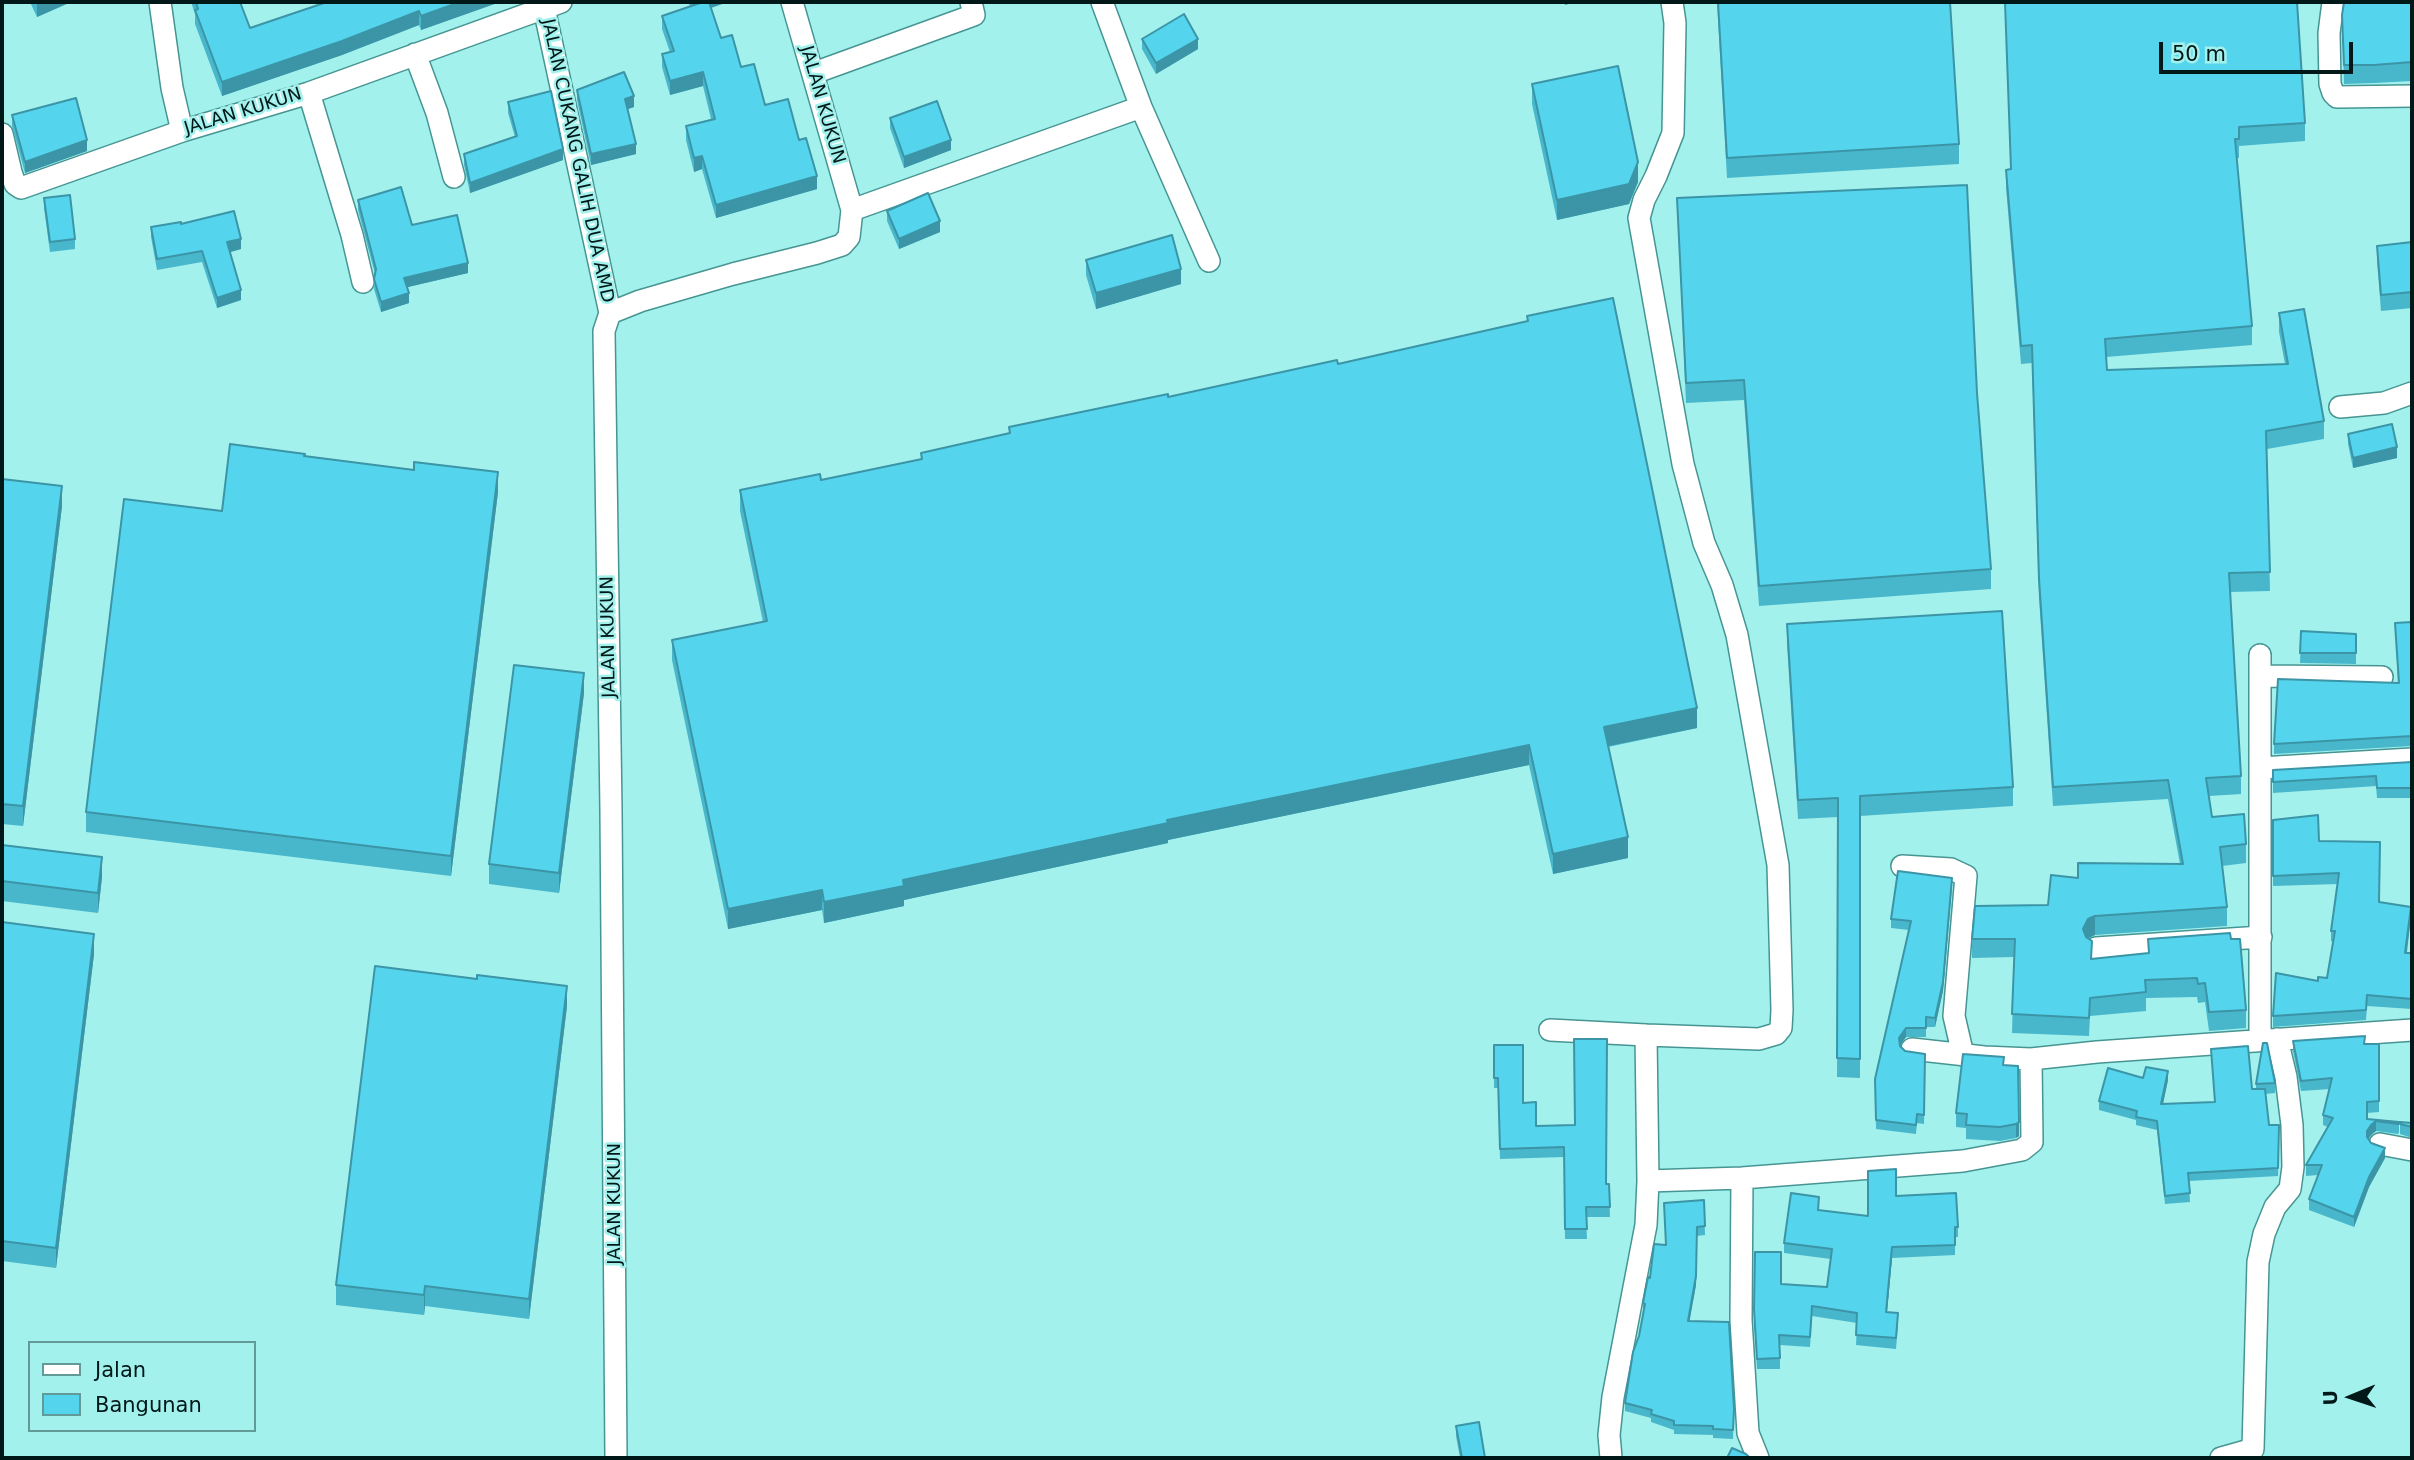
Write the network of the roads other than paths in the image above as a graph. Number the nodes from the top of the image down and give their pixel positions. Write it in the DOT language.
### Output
graph roads {
  1 [pos="160,2"];
  2 [pos="792,2"];
  3 [pos="971,2"];
  4 [pos="1102,2"];
  5 [pos="1672,2"];
  6 [pos="2333,2"];
  7 [pos="553,5"];
  8 [pos="415,54"];
  9 [pos="814,73"];
  10 [pos="309,93"];
  11 [pos="2412,96"];
  12 [pos="1141,107"];
  13 [pos="182,131"];
  14 [pos="2,134"];
  15 [pos="454,177"];
  16 [pos="852,210"];
  17 [pos="1209,261"];
  18 [pos="363,282"];
  19 [pos="610,313"];
  20 [pos="2412,393"];
  21 [pos="2340,407"];
  22 [pos="2382,677"];
  23 [pos="2412,760"];
  24 [pos="2260,768"];
  25 [pos="1902,866"];
  26 [pos="2261,937"];
  27 [pos="2096,948"];
  28 [pos="1550,1030"];
  29 [pos="2412,1030"];
  30 [pos="1646,1035"];
  31 [pos="2269,1039"];
  32 [pos="1912,1049"];
  33 [pos="1963,1055"];
  34 [pos="2031,1059"];
  35 [pos="2380,1144"];
  36 [pos="2412,1150"];
  37 [pos="1742,1178"];
  38 [pos="1648,1181"];
  39 [pos="2253,1453"];
  40 [pos="616,1458"];
  41 [pos="1611,1458"];
  42 [pos="1758,1458"];
  43 [pos="2221,1458"];
  1 -- 13 [label="street"];
  2 -- 9 [label="street, JALAN KUKUN"];
  3 -- 9 [label="street"];
  4 -- 12 [label="street"];
  5 -- 30 [label="street"];
  6 -- 11 [label="street"];
  7 -- 8 [label="street, JALAN KUKUN"];
  7 -- 19 [label="street, JALAN CUKANG GALIH DUA AMD"];
  8 -- 10 [label="street, JALAN KUKUN"];
  8 -- 15 [label="street"];
  9 -- 16 [label="street, JALAN KUKUN"];
  10 -- 13 [label="street, JALAN KUKUN"];
  10 -- 18 [label="street"];
  12 -- 16 [label="street"];
  12 -- 17 [label="street"];
  13 -- 14 [label="street, JALAN KUKUN"];
  16 -- 19 [label="street"];
  19 -- 40 [label="street, JALAN KUKUN"];
  20 -- 21 [label="street"];
  22 -- 24 [label="street"];
  23 -- 24 [label="street"];
  24 -- 26 [label="street"];
  25 -- 33 [label="street"];
  26 -- 27 [label="street"];
  26 -- 31 [label="street"];
  28 -- 30 [label="street"];
  29 -- 31 [label="street"];
  30 -- 38 [label="street"];
  31 -- 34 [label="street"];
  31 -- 39 [label="street"];
  32 -- 33 [label="street"];
  33 -- 34 [label="street"];
  34 -- 37 [label="street"];
  35 -- 36 [label="street"];
  37 -- 38 [label="street"];
  37 -- 42 [label="street"];
  38 -- 41 [label="street"];
  39 -- 43 [label="street"];
}
